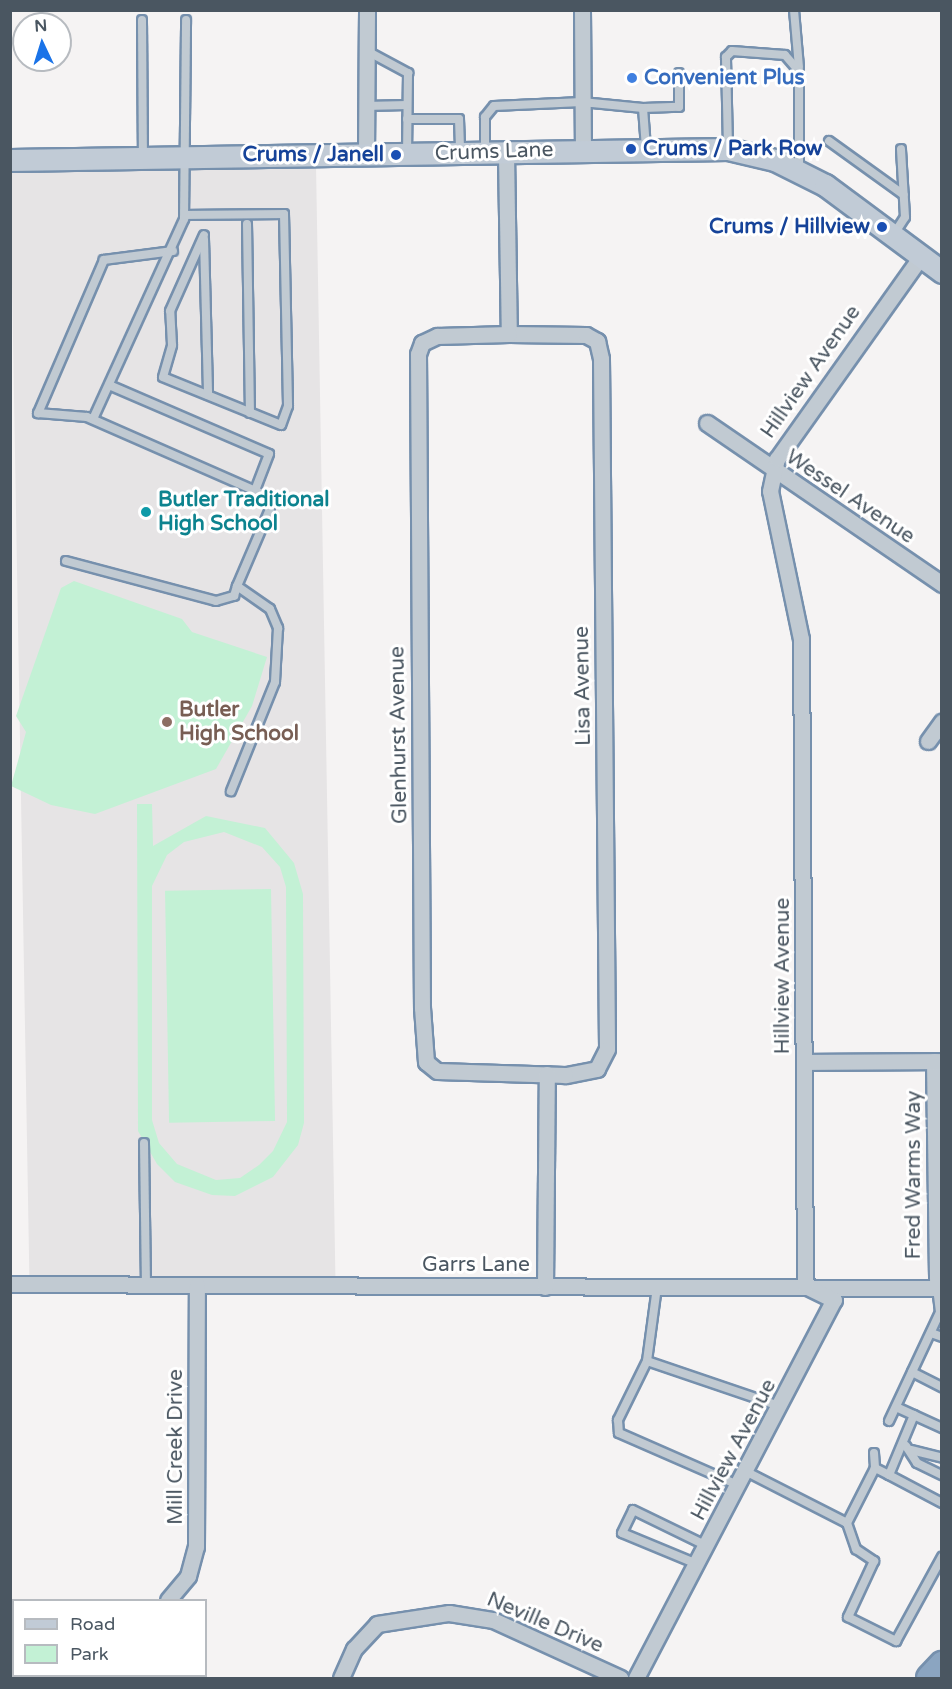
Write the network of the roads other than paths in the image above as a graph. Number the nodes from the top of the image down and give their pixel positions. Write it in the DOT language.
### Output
graph roads {
  1 [pos="367,10"];
  2 [pos="582,10"];
  3 [pos="796,12"];
  4 [pos="142,20"];
  5 [pos="186,20"];
  6 [pos="366,50"];
  7 [pos="799,72"];
  8 [pos="679,73"];
  9 [pos="582,102"];
  10 [pos="407,105"];
  11 [pos="365,106"];
  12 [pos="643,108"];
  13 [pos="407,119"];
  14 [pos="829,141"];
  15 [pos="645,148"];
  16 [pos="728,149"];
  17 [pos="901,149"];
  18 [pos="583,150"];
  19 [pos="460,153"];
  20 [pos="485,153"];
  21 [pos="506,153"];
  22 [pos="366,155"];
  23 [pos="407,155"];
  24 [pos="187,158"];
  25 [pos="143,159"];
  26 [pos="10,160"];
  27 [pos="799,171"];
  28 [pos="904,195"];
  29 [pos="185,215"];
  30 [pos="247,224"];
  31 [pos="893,236"];
  32 [pos="172,251"];
  33 [pos="921,256"];
  34 [pos="942,272"];
  35 [pos="509,334"];
  36 [pos="109,385"];
  37 [pos="208,395"];
  38 [pos="250,412"];
  39 [pos="93,419"];
  40 [pos="707,423"];
  41 [pos="774,471"];
  42 [pos="255,490"];
  43 [pos="66,561"];
  44 [pos="942,584"];
  45 [pos="237,586"];
  46 [pos="942,722"];
  47 [pos="928,741"];
  48 [pos="231,791"];
  49 [pos="938,1061"];
  50 [pos="805,1062"];
  51 [pos="547,1074"];
  52 [pos="938,1110"];
  53 [pos="144,1143"];
  54 [pos="938,1181"];
  55 [pos="939,1221"];
  56 [pos="10,1284"];
  57 [pos="146,1284"];
  58 [pos="197,1285"];
  59 [pos="805,1286"];
  60 [pos="545,1287"];
  61 [pos="657,1287"];
  62 [pos="939,1288"];
  63 [pos="931,1333"];
  64 [pos="942,1337"];
  65 [pos="647,1361"];
  66 [pos="912,1372"];
  67 [pos="942,1387"];
  68 [pos="783,1407"];
  69 [pos="896,1407"];
  70 [pos="914,1415"];
  71 [pos="889,1421"];
  72 [pos="942,1428"];
  73 [pos="908,1448"];
  74 [pos="874,1453"];
  75 [pos="942,1458"];
  76 [pos="875,1468"];
  77 [pos="747,1472"];
  78 [pos="889,1475"];
  79 [pos="942,1475"];
  80 [pos="739,1486"];
  81 [pos="942,1503"];
  82 [pos="847,1523"];
  83 [pos="707,1546"];
  84 [pos="942,1557"];
  85 [pos="697,1564"];
  86 [pos="169,1599"];
  87 [pos="942,1665"];
  88 [pos="341,1678"];
  89 [pos="620,1678"];
  90 [pos="636,1678"];
  91 [pos="930,1678"];
  1 -- 6 [label="street"];
  2 -- 9 [label="street"];
  3 -- 7 [label="lane"];
  4 -- 25 [label="lane"];
  5 -- 24 [label="lane"];
  6 -- 10 [label="lane"];
  6 -- 11 [label="street"];
  7 -- 16 [label="lane"];
  7 -- 27 [label="lane"];
  8 -- 12 [label="lane"];
  9 -- 12 [label="lane"];
  9 -- 18 [label="street"];
  9 -- 20 [label="lane"];
  10 -- 11 [label="lane"];
  10 -- 13 [label="lane"];
  11 -- 22 [label="street"];
  12 -- 15 [label="lane"];
  13 -- 19 [label="lane"];
  13 -- 23 [label="lane"];
  14 -- 28 [label="lane"];
  15 -- 16 [label="main road, Crums Lane"];
  15 -- 18 [label="main road, Crums Lane"];
  16 -- 27 [label="main road, Crums Lane"];
  17 -- 28 [label="lane"];
  18 -- 21 [label="main road, Crums Lane"];
  19 -- 20 [label="main road, Crums Lane"];
  19 -- 23 [label="main road, Crums Lane"];
  20 -- 21 [label="main road, Crums Lane"];
  21 -- 35 [label="street"];
  22 -- 23 [label="main road, Crums Lane"];
  22 -- 24 [label="main road, Crums Lane"];
  24 -- 25 [label="main road, Crums Lane"];
  24 -- 29 [label="lane"];
  25 -- 26 [label="main road, Crums Lane"];
  27 -- 31 [label="main road, Crums Lane"];
  28 -- 31 [label="lane"];
  29 -- 32 [label="lane"];
  29 -- 38 [label="lane"];
  30 -- 38 [label="lane"];
  31 -- 33 [label="main road, Crums Lane"];
  32 -- 36 [label="lane"];
  32 -- 39 [label="lane"];
  33 -- 34 [label="main road, Crums Lane"];
  33 -- 41 [label="street, Hillview Avenue"];
  35 -- 51 [label="street, Lisa Avenue"];
  35 -- 51 [label="street, Glenhurst Avenue"];
  36 -- 39 [label="lane"];
  36 -- 42 [label="lane"];
  37 -- 37 [label="lane"];
  37 -- 38 [label="lane"];
  39 -- 42 [label="lane"];
  40 -- 41 [label="street, Wessel Avenue"];
  41 -- 44 [label="street, Wessel Avenue"];
  41 -- 50 [label="street, Hillview Avenue"];
  42 -- 45 [label="lane"];
  43 -- 45 [label="lane"];
  45 -- 48 [label="lane"];
  46 -- 47 [label="street"];
  49 -- 50 [label="street"];
  49 -- 52 [label="street, Fred Warms Way"];
  50 -- 59 [label="street, Hillview Avenue"];
  51 -- 60 [label="street"];
  52 -- 54 [label="street, Fred Warms Way"];
  53 -- 57 [label="lane"];
  54 -- 55 [label="street, Fred Warms Way"];
  55 -- 62 [label="street, Fred Warms Way"];
  56 -- 57 [label="street, Garrs Lane"];
  57 -- 58 [label="street, Garrs Lane"];
  58 -- 60 [label="street, Garrs Lane"];
  58 -- 86 [label="street, Mill Creek Drive"];
  59 -- 61 [label="street, Garrs Lane"];
  59 -- 62 [label="street, Garrs Lane"];
  59 -- 68 [label="street, Hillview Avenue"];
  60 -- 61 [label="street, Garrs Lane"];
  61 -- 65 [label="lane"];
  62 -- 63 [label="lane"];
  63 -- 64 [label="lane"];
  63 -- 66 [label="lane"];
  65 -- 68 [label="lane"];
  65 -- 80 [label="lane"];
  66 -- 67 [label="lane"];
  66 -- 69 [label="lane"];
  68 -- 77 [label="street, Hillview Avenue"];
  69 -- 70 [label="lane"];
  69 -- 71 [label="lane"];
  70 -- 72 [label="lane"];
  70 -- 73 [label="lane"];
  73 -- 75 [label="lane"];
  73 -- 78 [label="lane"];
  73 -- 79 [label="lane"];
  74 -- 76 [label="lane"];
  76 -- 78 [label="lane"];
  76 -- 82 [label="lane"];
  77 -- 80 [label="street, Hillview Avenue"];
  77 -- 82 [label="lane"];
  78 -- 81 [label="lane"];
  80 -- 83 [label="street, Hillview Avenue"];
  82 -- 84 [label="lane"];
  83 -- 85 [label="street, Hillview Avenue"];
  83 -- 85 [label="lane"];
  85 -- 90 [label="street, Hillview Avenue"];
  87 -- 91 [label="highway"];
  88 -- 89 [label="street, Neville Drive"];
}
